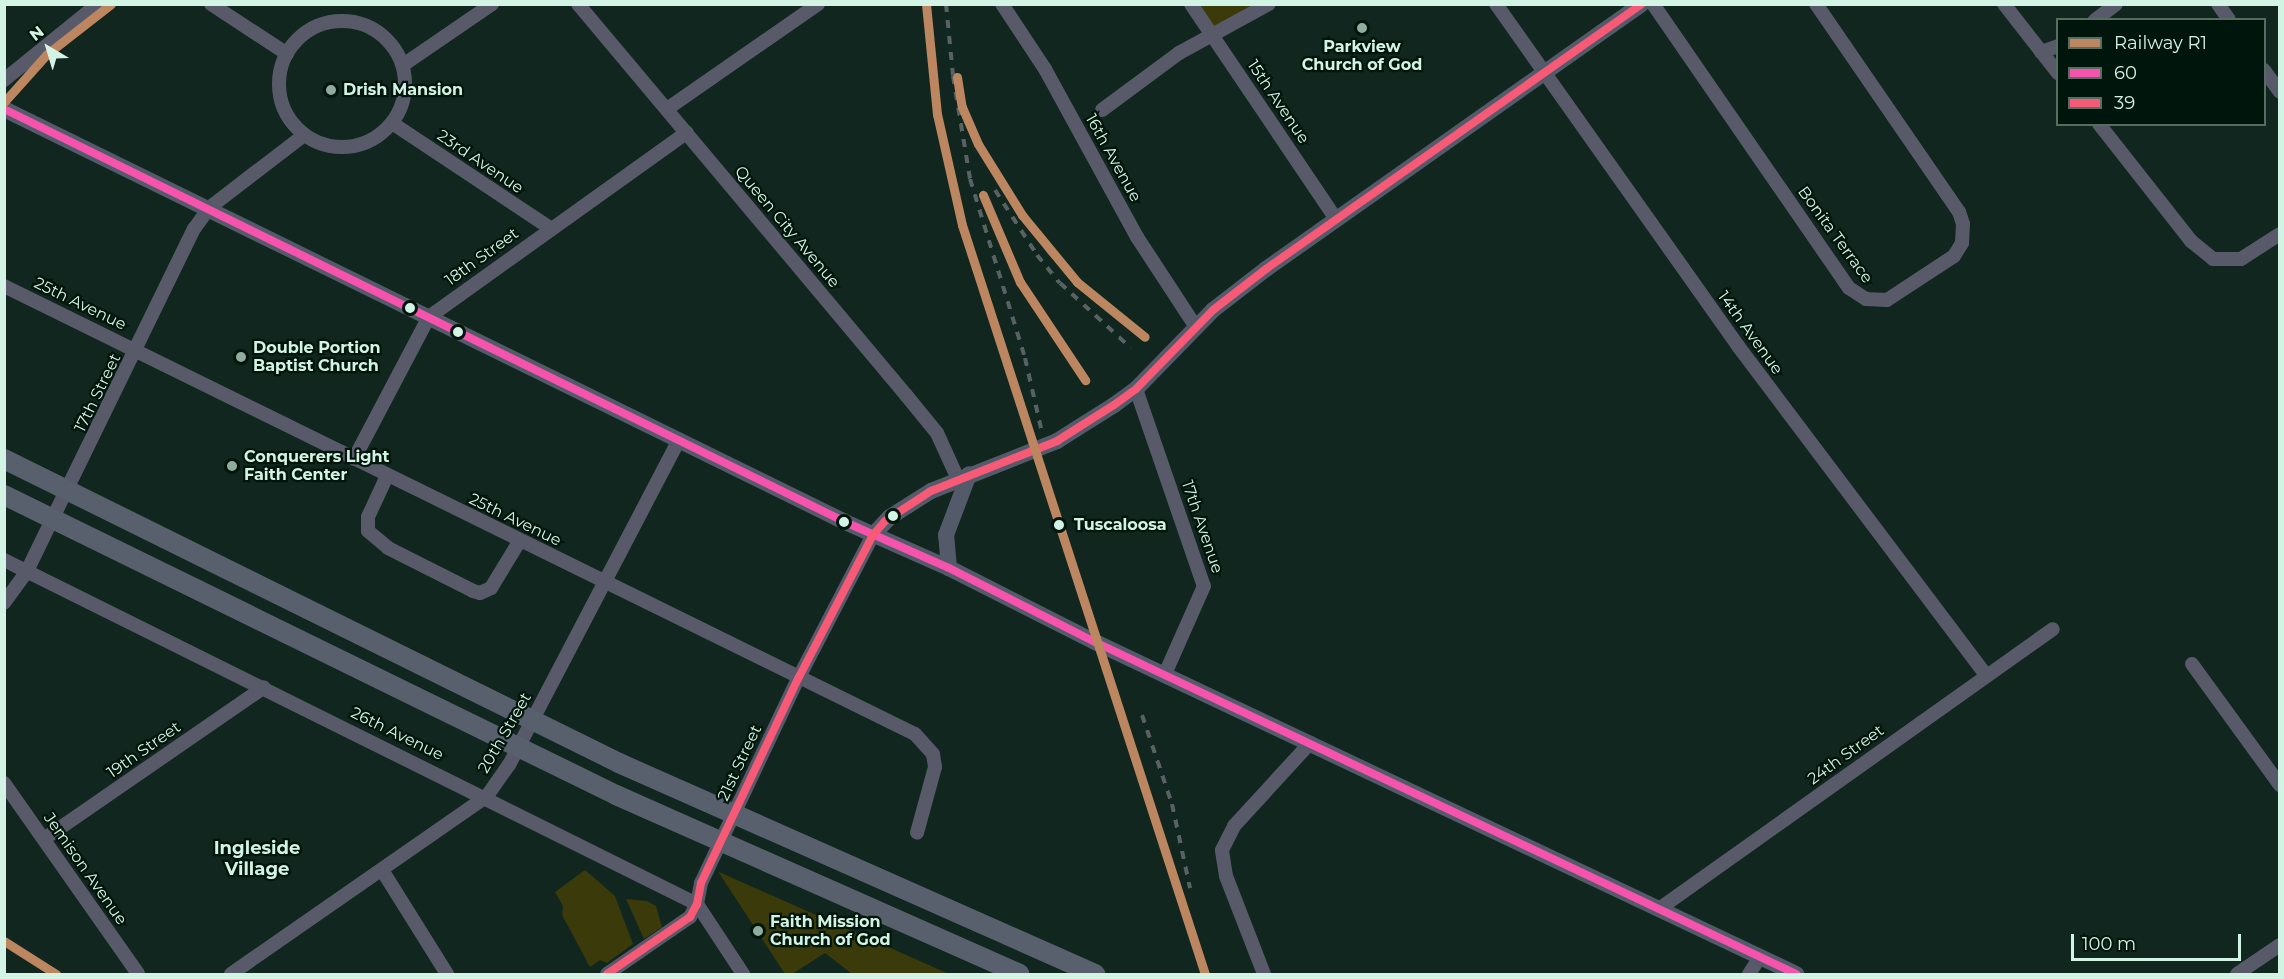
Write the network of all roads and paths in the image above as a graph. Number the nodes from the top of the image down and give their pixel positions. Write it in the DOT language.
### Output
graph roads {
  1 [pos="98,4"];
  2 [pos="211,4"];
  3 [pos="492,4"];
  4 [pos="579,4"];
  5 [pos="818,4"];
  6 [pos="1002,4"];
  7 [pos="1191,4"];
  8 [pos="1269,4"];
  9 [pos="1497,4"];
  10 [pos="1641,4"];
  11 [pos="1653,4"];
  12 [pos="1816,4"];
  13 [pos="2004,4"];
  14 [pos="2115,4"];
  15 [pos="2218,4"];
  16 [pos="2098,18"];
  17 [pos="2228,18"];
  18 [pos="1213,37"];
  19 [pos="2056,46"];
  20 [pos="2041,52"];
  21 [pos="287,54"];
  22 [pos="403,65"];
  23 [pos="2056,71"];
  24 [pos="2266,71"];
  25 [pos="1544,72"];
  26 [pos="4,80"];
  27 [pos="2280,92"];
  28 [pos="667,109"];
  29 [pos="1102,110"];
  30 [pos="5,111"];
  31 [pos="392,123"];
  32 [pos="2100,126"];
  33 [pos="687,132"];
  34 [pos="304,135"];
  35 [pos="208,208"];
  36 [pos="1336,219"];
  37 [pos="550,228"];
  38 [pos="2280,234"];
  39 [pos="4,286"];
  40 [pos="429,317"];
  41 [pos="1196,327"];
  42 [pos="137,351"];
  43 [pos="1136,389"];
  44 [pos="679,440"];
  45 [pos="4,459"];
  46 [pos="354,459"];
  47 [pos="387,476"];
  48 [pos="964,476"];
  49 [pos="4,495"];
  50 [pos="873,535"];
  51 [pos="519,542"];
  52 [pos="4,560"];
  53 [pos="949,568"];
  54 [pos="27,571"];
  55 [pos="605,581"];
  56 [pos="4,603"];
  57 [pos="2053,629"];
  58 [pos="2192,664"];
  59 [pos="1165,674"];
  60 [pos="1986,675"];
  61 [pos="799,677"];
  62 [pos="264,687"];
  63 [pos="1310,743"];
  64 [pos="4,783"];
  65 [pos="2280,784"];
  66 [pos="487,796"];
  67 [pos="917,833"];
  68 [pos="44,839"];
  69 [pos="382,870"];
  70 [pos="698,904"];
  71 [pos="1659,909"];
  72 [pos="2280,945"];
  73 [pos="1760,957"];
  74 [pos="138,975"];
  75 [pos="231,975"];
  76 [pos="447,975"];
  77 [pos="607,975"];
  78 [pos="743,975"];
  79 [pos="1019,975"];
  80 [pos="1095,975"];
  81 [pos="1264,975"];
  82 [pos="1749,975"];
  83 [pos="1796,975"];
  84 [pos="2237,975"];
  1 -- 26 [label="street"];
  2 -- 21 [label="street"];
  3 -- 22 [label="street"];
  4 -- 28 [label="street, Queen City Avenue"];
  5 -- 28 [label="street"];
  6 -- 41 [label="street, 16th Avenue"];
  7 -- 18 [label="street, 15th Avenue"];
  8 -- 18 [label="street"];
  9 -- 25 [label="street, 14th Avenue"];
  10 -- 25 [label="main road"];
  11 -- 12 [label="street, Bonita Terrace"];
  13 -- 20 [label="street"];
  14 -- 16 [label="street"];
  15 -- 17 [label="street"];
  18 -- 29 [label="street"];
  18 -- 36 [label="street, 15th Avenue"];
  19 -- 20 [label="street"];
  20 -- 23 [label="street"];
  21 -- 22 [label="street"];
  21 -- 34 [label="street"];
  22 -- 31 [label="street"];
  24 -- 27 [label="street"];
  25 -- 36 [label="main road"];
  25 -- 60 [label="street, 14th Avenue"];
  28 -- 33 [label="street, Queen City Avenue"];
  30 -- 35 [label="main road"];
  31 -- 34 [label="street"];
  31 -- 37 [label="street, 23rd Avenue"];
  32 -- 38 [label="street"];
  33 -- 37 [label="street, 18th Street"];
  33 -- 48 [label="street, Queen City Avenue"];
  34 -- 35 [label="street, 17th Street"];
  35 -- 40 [label="main road"];
  35 -- 42 [label="street, 17th Street"];
  36 -- 41 [label="main road"];
  37 -- 40 [label="street, 18th Street"];
  39 -- 42 [label="street, 25th Avenue"];
  40 -- 44 [label="main road"];
  40 -- 46 [label="street, 18th Street"];
  41 -- 43 [label="main road"];
  42 -- 46 [label="street, 25th Avenue"];
  42 -- 54 [label="street, 17th Street"];
  43 -- 48 [label="main road"];
  43 -- 59 [label="street, 17th Avenue"];
  44 -- 50 [label="main road"];
  44 -- 55 [label="street, 20th Street"];
  45 -- 80 [label="highway, bridge"];
  46 -- 47 [label="street, 25th Avenue"];
  47 -- 51 [label="street, 25th Avenue"];
  47 -- 51 [label="street"];
  48 -- 50 [label="main road"];
  48 -- 53 [label="main road"];
  49 -- 79 [label="highway, bridge"];
  50 -- 53 [label="main road"];
  50 -- 61 [label="street, 21st Street"];
  51 -- 55 [label="street, 25th Avenue"];
  52 -- 54 [label="street, 26th Avenue"];
  53 -- 59 [label="main road"];
  54 -- 56 [label="street"];
  54 -- 62 [label="street, 26th Avenue"];
  55 -- 61 [label="street, 25th Avenue"];
  55 -- 66 [label="street, 20th Street"];
  57 -- 60 [label="street, 24th Street"];
  58 -- 65 [label="street"];
  59 -- 63 [label="main road"];
  60 -- 71 [label="street, 24th Street"];
  61 -- 67 [label="street, 25th Avenue"];
  61 -- 70 [label="street, 21st Street"];
  62 -- 66 [label="street, 26th Avenue"];
  62 -- 68 [label="street, 19th Street"];
  63 -- 71 [label="main road"];
  63 -- 81 [label="street"];
  64 -- 68 [label="street, Jemison Avenue"];
  66 -- 69 [label="street, 20th Street"];
  66 -- 70 [label="street, 26th Avenue"];
  68 -- 74 [label="street, Jemison Avenue"];
  69 -- 75 [label="street, 20th Street"];
  69 -- 76 [label="street"];
  70 -- 77 [label="street, 21st Street"];
  70 -- 78 [label="street"];
  71 -- 73 [label="main road"];
  72 -- 84 [label="street"];
  73 -- 82 [label="street"];
  73 -- 83 [label="main road"];
}
